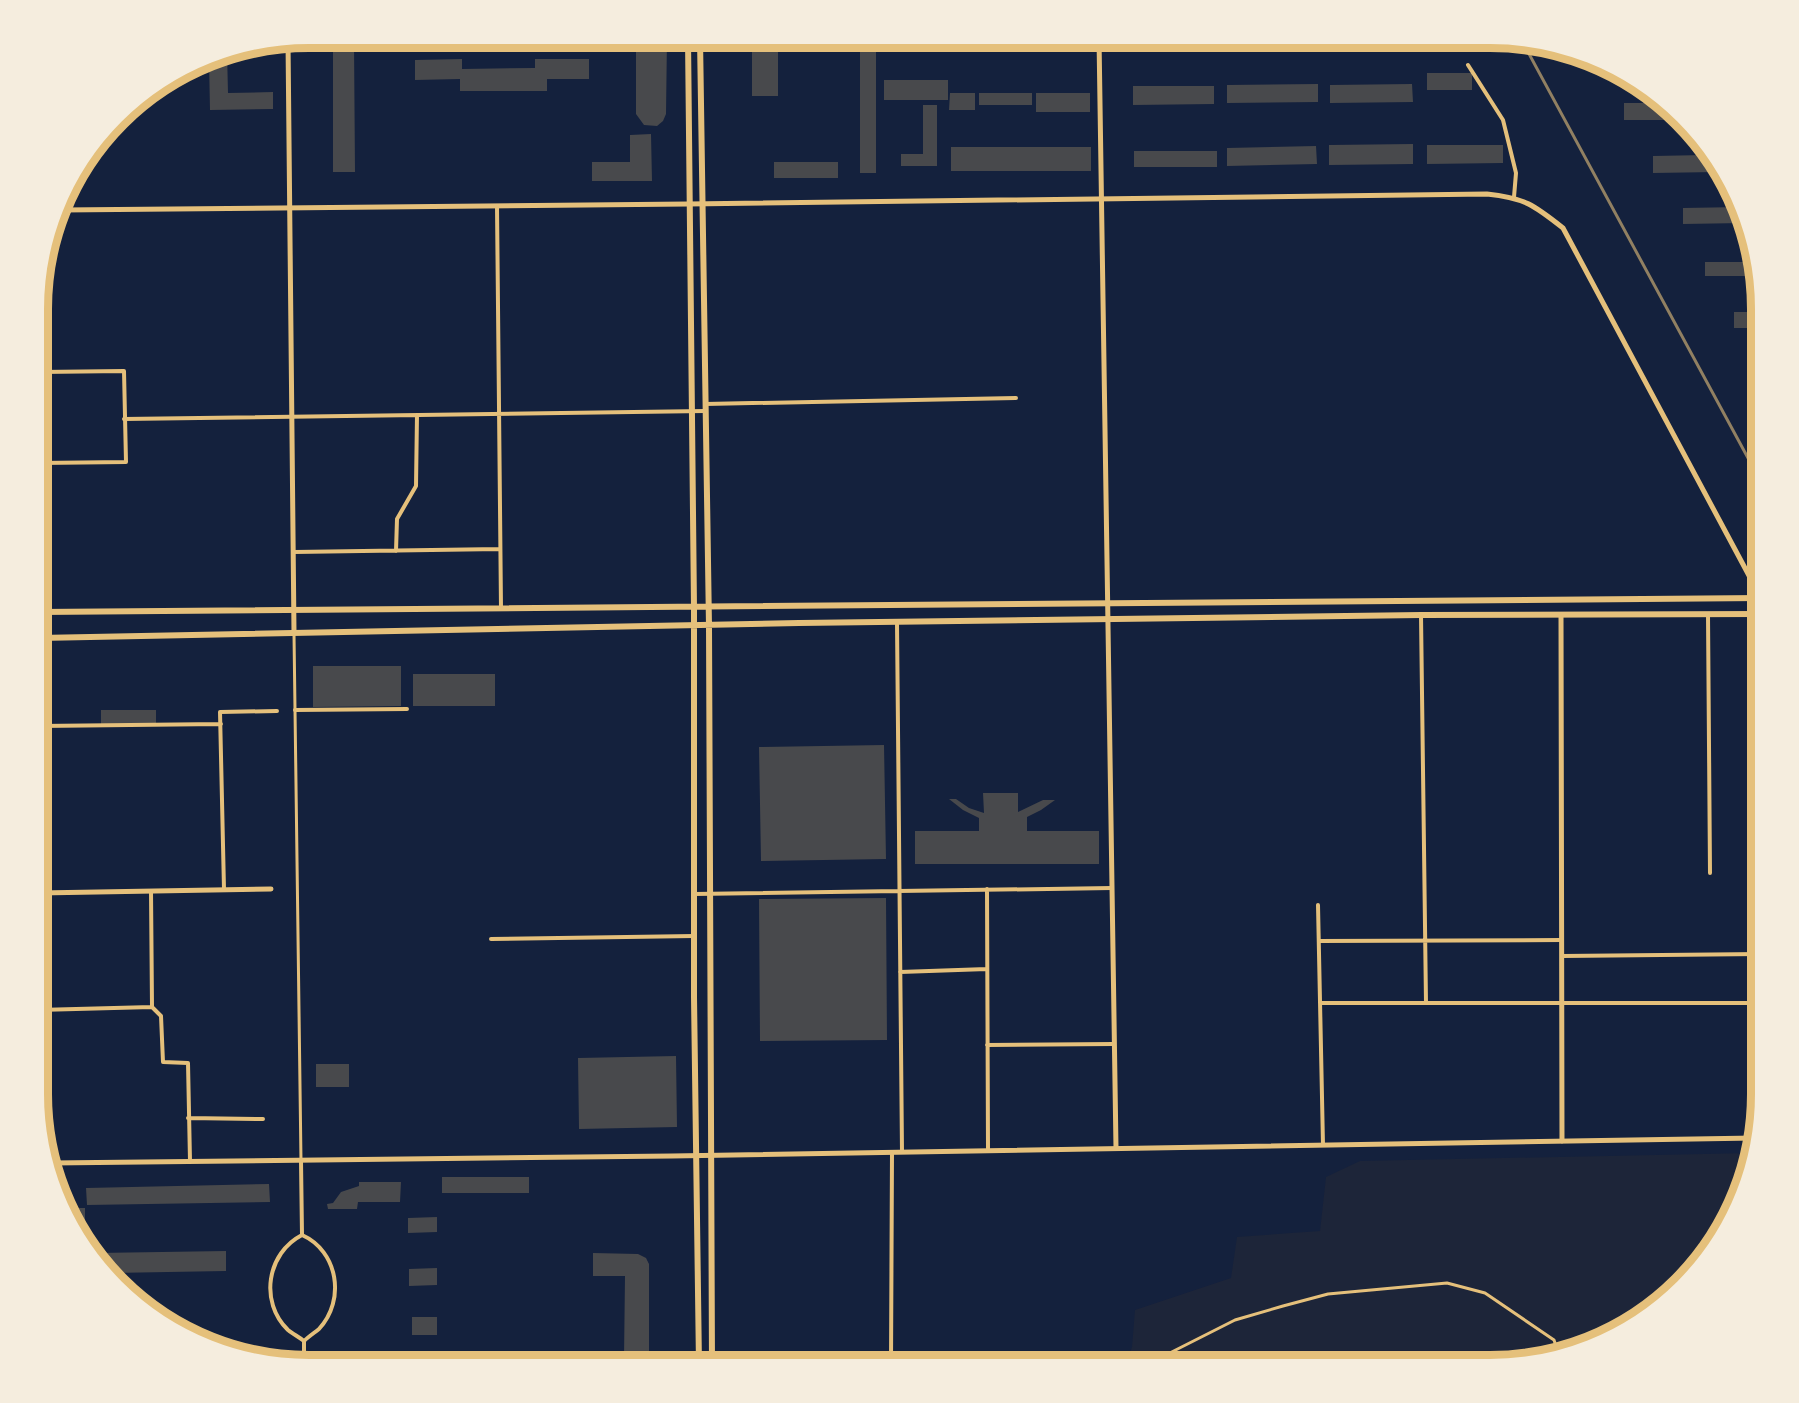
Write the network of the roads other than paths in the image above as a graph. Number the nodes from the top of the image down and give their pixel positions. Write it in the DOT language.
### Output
graph roads {
  1 [pos="688,48"];
  2 [pos="700,48"];
  3 [pos="1099,48"];
  4 [pos="288,49"];
  5 [pos="1468,65"];
  6 [pos="1514,197"];
  7 [pos="1101,199"];
  8 [pos="688,204"];
  9 [pos="701,204"];
  10 [pos="497,206"];
  11 [pos="290,207"];
  12 [pos="68,210"];
  13 [pos="48,372"];
  14 [pos="1016,398"];
  15 [pos="705,407"];
  16 [pos="690,411"];
  17 [pos="498,414"];
  18 [pos="417,415"];
  19 [pos="291,417"];
  20 [pos="124,419"];
  21 [pos="48,463"];
  22 [pos="500,549"];
  23 [pos="396,551"];
  24 [pos="292,552"];
  25 [pos="1751,579"];
  26 [pos="1751,598"];
  27 [pos="1108,602"];
  28 [pos="708,606"];
  29 [pos="694,608"];
  30 [pos="293,609"];
  31 [pos="501,609"];
  32 [pos="48,612"];
  33 [pos="1751,614"];
  34 [pos="1421,615"];
  35 [pos="1561,615"];
  36 [pos="1708,615"];
  37 [pos="1109,620"];
  38 [pos="897,623"];
  39 [pos="693,626"];
  40 [pos="708,626"];
  41 [pos="294,632"];
  42 [pos="48,638"];
  43 [pos="407,709"];
  44 [pos="295,710"];
  45 [pos="277,711"];
  46 [pos="221,724"];
  47 [pos="48,726"];
  48 [pos="1710,873"];
  49 [pos="1112,888"];
  50 [pos="224,889"];
  51 [pos="271,889"];
  52 [pos="987,890"];
  53 [pos="151,891"];
  54 [pos="899,891"];
  55 [pos="48,893"];
  56 [pos="710,893"];
  57 [pos="694,894"];
  58 [pos="1318,905"];
  59 [pos="695,936"];
  60 [pos="491,939"];
  61 [pos="1562,940"];
  62 [pos="1319,941"];
  63 [pos="1426,941"];
  64 [pos="1751,954"];
  65 [pos="1562,956"];
  66 [pos="987,969"];
  67 [pos="900,972"];
  68 [pos="1320,1002"];
  69 [pos="1426,1003"];
  70 [pos="1562,1003"];
  71 [pos="1751,1003"];
  72 [pos="152,1007"];
  73 [pos="48,1010"];
  74 [pos="1114,1044"];
  75 [pos="987,1045"];
  76 [pos="188,1118"];
  77 [pos="262,1119"];
  78 [pos="1747,1137"];
  79 [pos="1562,1141"];
  80 [pos="1323,1145"];
  81 [pos="1116,1148"];
  82 [pos="988,1150"];
  83 [pos="892,1152"];
  84 [pos="902,1152"];
  85 [pos="696,1155"];
  86 [pos="710,1155"];
  87 [pos="301,1161"];
  88 [pos="190,1162"];
  89 [pos="58,1163"];
  90 [pos="302,1235"];
  91 [pos="304,1341"];
  92 [pos="1556,1346"];
  93 [pos="304,1355"];
  94 [pos="699,1355"];
  95 [pos="712,1355"];
  96 [pos="891,1355"];
  97 [pos="1166,1355"];
  1 -- 8 [label="main road"];
  2 -- 9 [label="main road"];
  3 -- 7 [label="main road"];
  4 -- 11 [label="main road"];
  5 -- 6 [label="street"];
  6 -- 7 [label="main road"];
  6 -- 25 [label="main road"];
  7 -- 9 [label="main road"];
  7 -- 27 [label="main road"];
  8 -- 9 [label="main road"];
  8 -- 10 [label="main road"];
  8 -- 16 [label="main road"];
  9 -- 15 [label="main road"];
  10 -- 11 [label="main road"];
  10 -- 17 [label="street"];
  11 -- 12 [label="main road"];
  11 -- 19 [label="main road"];
  13 -- 20 [label="street"];
  14 -- 15 [label="street"];
  15 -- 16 [label="street"];
  15 -- 28 [label="main road"];
  16 -- 17 [label="street"];
  16 -- 29 [label="main road"];
  17 -- 18 [label="street"];
  17 -- 22 [label="street"];
  18 -- 19 [label="street"];
  18 -- 23 [label="street"];
  19 -- 20 [label="street"];
  19 -- 24 [label="main road"];
  20 -- 21 [label="street"];
  22 -- 23 [label="street"];
  22 -- 31 [label="street"];
  23 -- 24 [label="street"];
  24 -- 30 [label="main road"];
  26 -- 27 [label="main road"];
  27 -- 28 [label="main road"];
  27 -- 37 [label="main road"];
  28 -- 29 [label="main road"];
  28 -- 40 [label="main road"];
  29 -- 31 [label="main road"];
  29 -- 39 [label="main road"];
  30 -- 31 [label="main road"];
  30 -- 32 [label="main road"];
  30 -- 41 [label="main road"];
  33 -- 36 [label="main road"];
  34 -- 35 [label="main road"];
  34 -- 37 [label="main road"];
  34 -- 63 [label="street"];
  35 -- 36 [label="main road"];
  35 -- 61 [label="main road"];
  36 -- 48 [label="street"];
  37 -- 38 [label="main road"];
  37 -- 49 [label="main road"];
  38 -- 40 [label="main road"];
  38 -- 54 [label="street"];
  39 -- 40 [label="main road"];
  39 -- 41 [label="main road"];
  39 -- 57 [label="main road"];
  40 -- 56 [label="main road"];
  41 -- 42 [label="main road"];
  41 -- 44 [label="street"];
  43 -- 44 [label="street"];
  44 -- 87 [label="street"];
  45 -- 46 [label="street"];
  46 -- 47 [label="street"];
  46 -- 50 [label="street"];
  49 -- 52 [label="street"];
  49 -- 74 [label="main road"];
  50 -- 51 [label="main road"];
  50 -- 53 [label="main road"];
  52 -- 54 [label="street"];
  52 -- 66 [label="street"];
  53 -- 55 [label="main road"];
  53 -- 72 [label="street"];
  54 -- 56 [label="street"];
  54 -- 67 [label="street"];
  56 -- 57 [label="street"];
  56 -- 86 [label="main road"];
  57 -- 59 [label="main road"];
  58 -- 62 [label="street"];
  59 -- 60 [label="street"];
  59 -- 85 [label="main road"];
  61 -- 63 [label="street"];
  61 -- 65 [label="main road"];
  62 -- 63 [label="street"];
  62 -- 68 [label="street"];
  63 -- 69 [label="street"];
  64 -- 65 [label="street"];
  65 -- 70 [label="main road"];
  66 -- 67 [label="street"];
  66 -- 75 [label="street"];
  67 -- 84 [label="street"];
  68 -- 69 [label="street"];
  68 -- 80 [label="street"];
  69 -- 70 [label="street"];
  70 -- 71 [label="street"];
  70 -- 79 [label="main road"];
  72 -- 73 [label="street"];
  72 -- 76 [label="street"];
  74 -- 75 [label="street"];
  74 -- 81 [label="main road"];
  75 -- 82 [label="street"];
  76 -- 77 [label="street"];
  76 -- 88 [label="street"];
  78 -- 79 [label="main road"];
  79 -- 80 [label="main road"];
  80 -- 81 [label="main road"];
  81 -- 82 [label="main road"];
  82 -- 84 [label="main road"];
  83 -- 84 [label="main road"];
  83 -- 86 [label="main road"];
  83 -- 96 [label="street"];
  85 -- 86 [label="main road"];
  85 -- 87 [label="main road"];
  85 -- 94 [label="main road"];
  86 -- 95 [label="main road"];
  87 -- 88 [label="main road"];
  87 -- 90 [label="street"];
  88 -- 89 [label="main road"];
  90 -- 91 [label="street"];
  90 -- 91 [label="street"];
  91 -- 93 [label="street"];
  92 -- 97 [label="street"];
}
